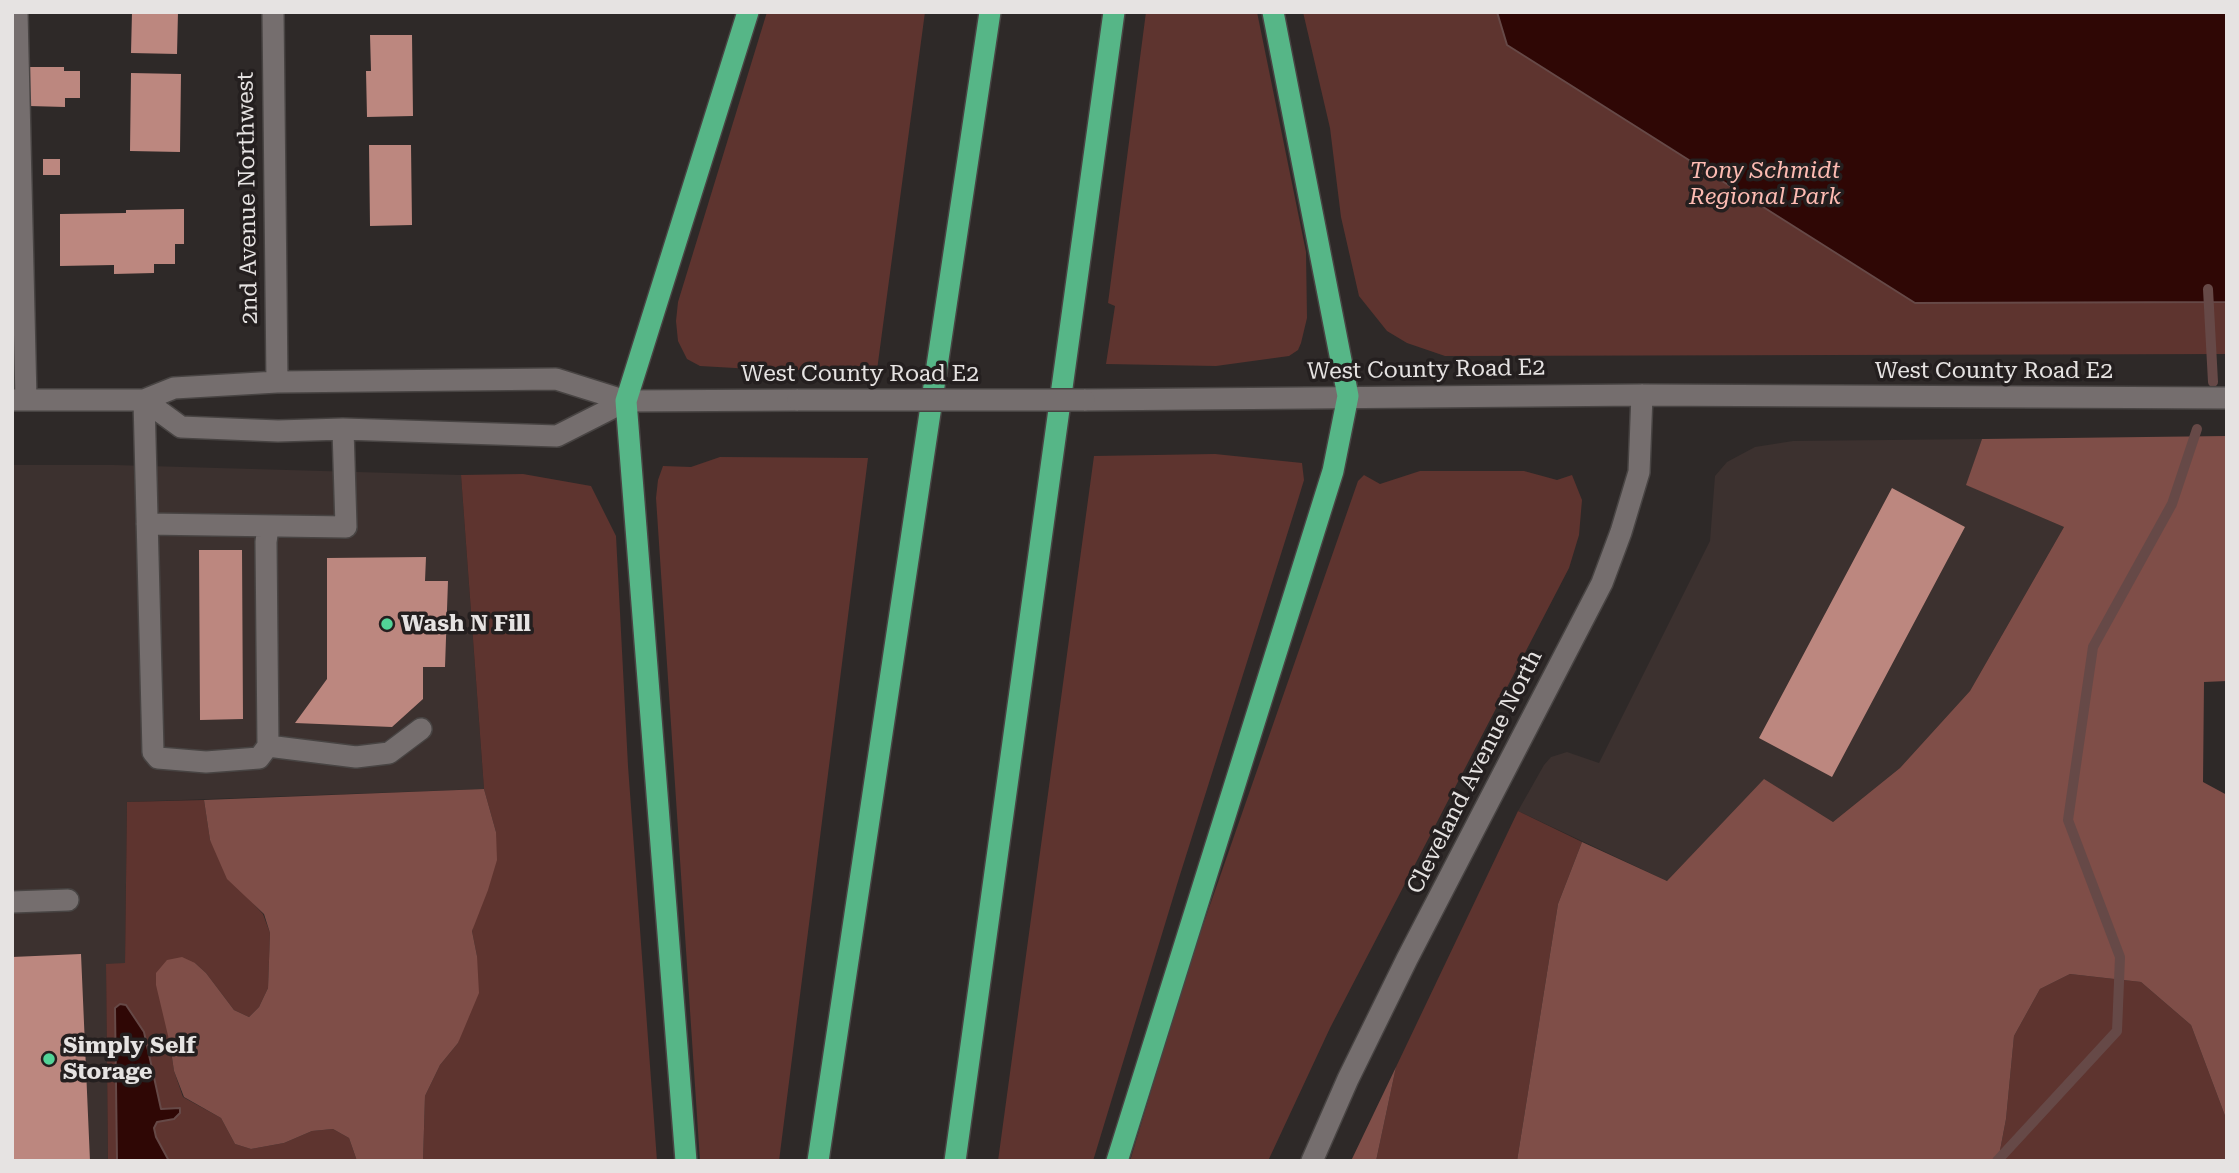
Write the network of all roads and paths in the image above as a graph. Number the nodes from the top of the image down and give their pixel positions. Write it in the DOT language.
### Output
graph roads {
  1 [pos="17,12"];
  2 [pos="272,12"];
  3 [pos="748,12"];
  4 [pos="990,12"];
  5 [pos="1114,12"];
  6 [pos="1273,12"];
  7 [pos="277,382"];
  8 [pos="1642,395"];
  9 [pos="1348,396"];
  10 [pos="2227,398"];
  11 [pos="19,400"];
  12 [pos="144,400"];
  13 [pos="626,401"];
  14 [pos="343,429"];
  15 [pos="147,524"];
  16 [pos="268,527"];
  17 [pos="421,729"];
  18 [pos="268,746"];
  19 [pos="68,900"];
  20 [pos="12,902"];
  21 [pos="686,1161"];
  22 [pos="818,1161"];
  23 [pos="955,1161"];
  24 [pos="1117,1161"];
  25 [pos="1312,1161"];
  1 -- 11 [label="street"];
  2 -- 7 [label="street, 2nd Avenue Northwest"];
  3 -- 13 [label="highway"];
  4 -- 22 [label="highway"];
  5 -- 23 [label="highway"];
  6 -- 9 [label="highway"];
  7 -- 12 [label="street, West County Road E2"];
  7 -- 13 [label="street, West County Road E2"];
  8 -- 9 [label="street, West County Road E2"];
  8 -- 10 [label="street, West County Road E2"];
  8 -- 25 [label="street, Cleveland Avenue North"];
  9 -- 13 [label="street, West County Road E2, bridge"];
  9 -- 24 [label="highway"];
  11 -- 12 [label="street, West County Road E2"];
  12 -- 14 [label="street, West County Road E2"];
  12 -- 15 [label="street"];
  13 -- 14 [label="street, West County Road E2"];
  13 -- 21 [label="highway"];
  14 -- 16 [label="street"];
  15 -- 16 [label="street"];
  15 -- 18 [label="street"];
  16 -- 18 [label="street"];
  17 -- 18 [label="street"];
  19 -- 20 [label="street"];
}
